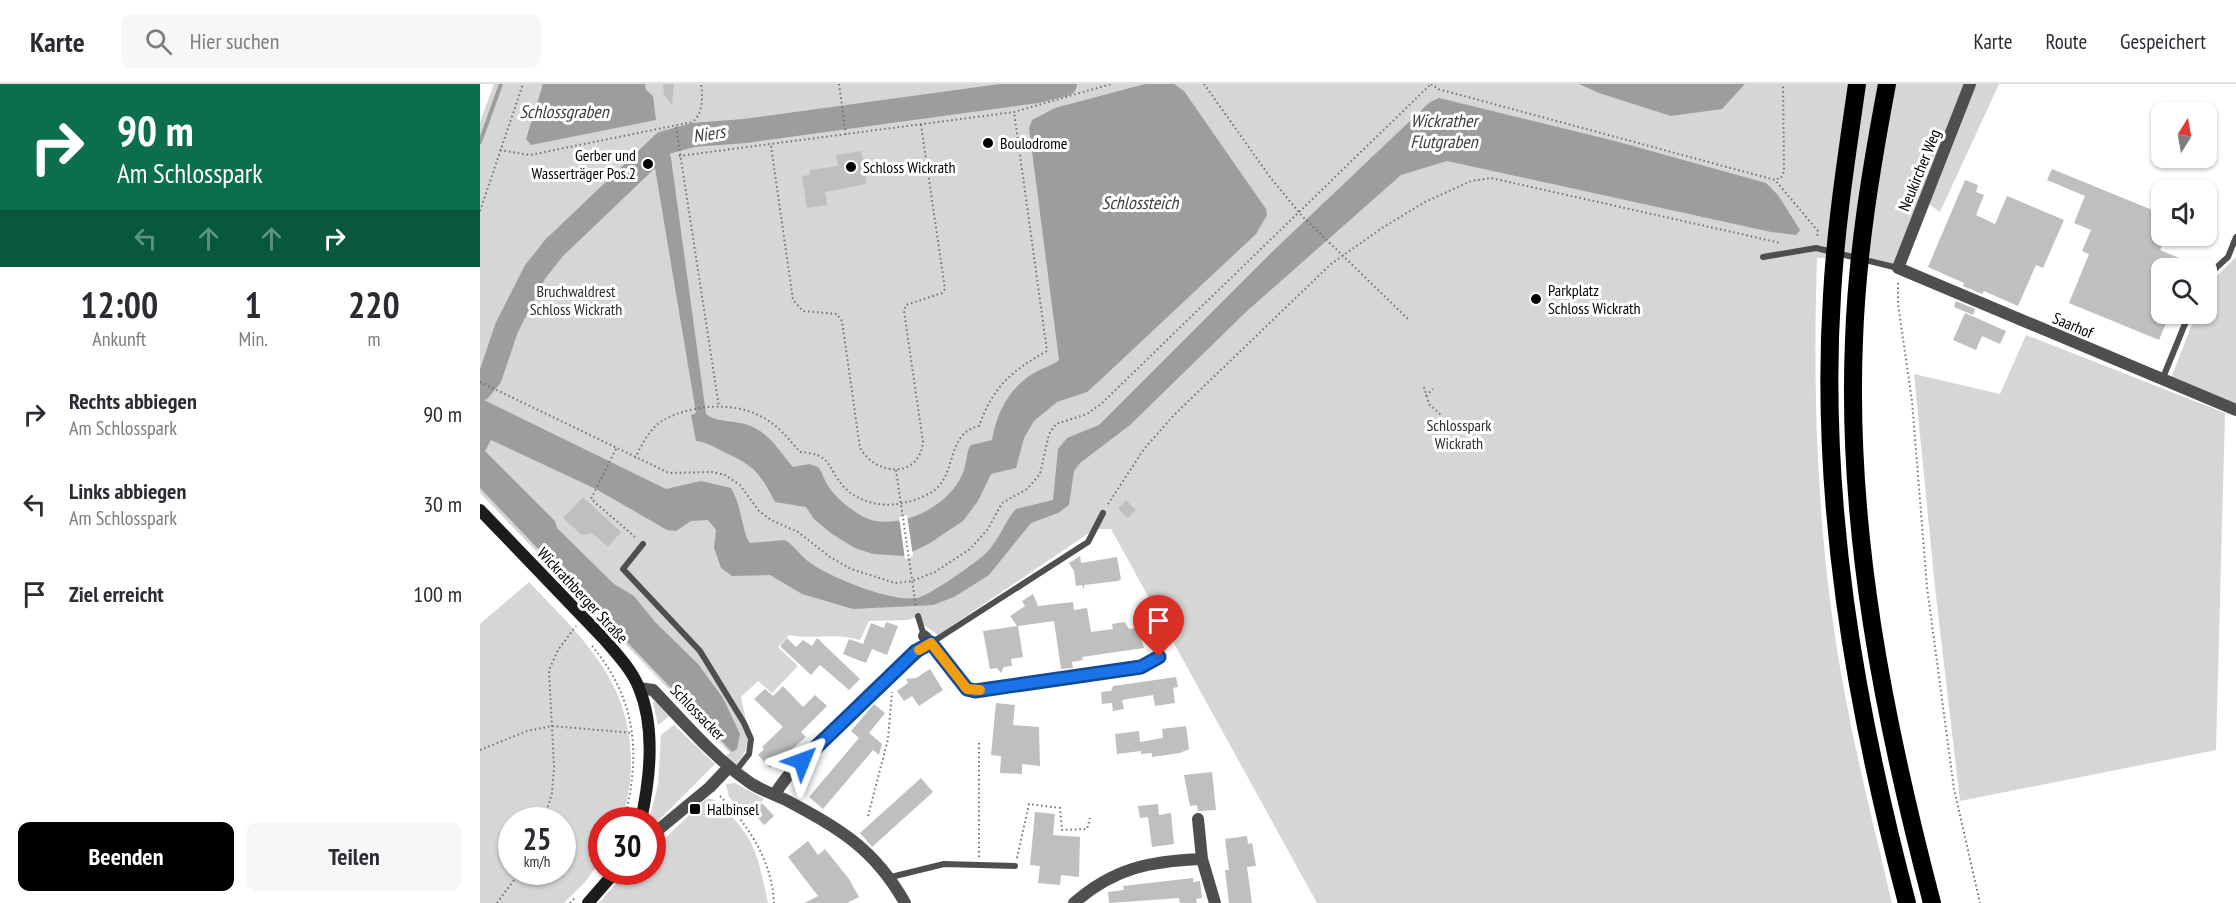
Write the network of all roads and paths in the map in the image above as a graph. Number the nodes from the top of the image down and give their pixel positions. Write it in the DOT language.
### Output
graph roads {
  1 [pos="523,84"];
  2 [pos="701,84"];
  3 [pos="839,84"];
  4 [pos="1111,84"];
  5 [pos="1204,84"];
  6 [pos="1431,84"];
  7 [pos="1784,84"];
  8 [pos="1857,84"];
  9 [pos="1887,84"];
  10 [pos="1970,84"];
  11 [pos="1014,112"];
  12 [pos="921,125"];
  13 [pos="675,128"];
  14 [pos="846,135"];
  15 [pos="771,146"];
  16 [pos="500,150"];
  17 [pos="679,156"];
  18 [pos="1775,180"];
  19 [pos="480,211"];
  20 [pos="1299,212"];
  21 [pos="1818,231"];
  22 [pos="2236,237"];
  23 [pos="1781,243"];
  24 [pos="1344,254"];
  25 [pos="1763,257"];
  26 [pos="2217,267"];
  27 [pos="1898,268"];
  28 [pos="1410,321"];
  29 [pos="2185,324"];
  30 [pos="2162,380"];
  31 [pos="480,382"];
  32 [pos="1424,387"];
  33 [pos="1433,389"];
  34 [pos="1426,396"];
  35 [pos="719,407"];
  36 [pos="2236,410"];
  37 [pos="1442,416"];
  38 [pos="616,449"];
  39 [pos="635,458"];
  40 [pos="897,470"];
  41 [pos="901,504"];
  42 [pos="480,510"];
  43 [pos="1102,513"];
  44 [pos="643,544"];
  45 [pos="912,581"];
  46 [pos="918,616"];
  47 [pos="582,635"];
  48 [pos="928,639"];
  49 [pos="588,642"];
  50 [pos="1159,657"];
  51 [pos="890,678"];
  52 [pos="639,688"];
  53 [pos="552,726"];
  54 [pos="633,733"];
  55 [pos="980,740"];
  56 [pos="480,750"];
  57 [pos="732,769"];
  58 [pos="710,787"];
  59 [pos="775,794"];
  60 [pos="548,807"];
  61 [pos="627,807"];
  62 [pos="643,807"];
  63 [pos="868,816"];
  64 [pos="1090,818"];
  65 [pos="1198,819"];
  66 [pos="666,823"];
  67 [pos="1202,859"];
  68 [pos="979,866"];
  69 [pos="1015,866"];
  70 [pos="891,877"];
  71 [pos="510,885"];
  72 [pos="604,885"];
  73 [pos="497,903"];
  74 [pos="588,903"];
  75 [pos="774,903"];
  76 [pos="905,903"];
  77 [pos="1074,903"];
  78 [pos="1215,903"];
  79 [pos="1907,903"];
  80 [pos="1932,903"];
  81 [pos="1980,903"];
  1 -- 16 [label="path"];
  2 -- 13 [label="path"];
  3 -- 14 [label="path"];
  4 -- 11 [label="path"];
  5 -- 20 [label="path"];
  6 -- 18 [label="path"];
  6 -- 20 [label="path"];
  7 -- 18 [label="path"];
  8 -- 79 [label="highway"];
  9 -- 80 [label="highway"];
  10 -- 27 [label="street, Neukircher Weg"];
  11 -- 12 [label="path"];
  11 -- 41 [label="path"];
  12 -- 14 [label="path"];
  12 -- 40 [label="path"];
  13 -- 16 [label="path"];
  13 -- 17 [label="path"];
  14 -- 15 [label="path"];
  15 -- 17 [label="path"];
  15 -- 40 [label="path"];
  16 -- 19 [label="path"];
  17 -- 35 [label="path"];
  18 -- 21 [label="path"];
  20 -- 24 [label="path"];
  20 -- 45 [label="path"];
  22 -- 26 [label="lane"];
  23 -- 24 [label="path"];
  24 -- 28 [label="path"];
  24 -- 43 [label="path"];
  25 -- 27 [label="lane"];
  27 -- 30 [label="street, Saarhof"];
  27 -- 81 [label="path"];
  29 -- 30 [label="lane"];
  30 -- 36 [label="street, Saarhof"];
  31 -- 38 [label="path"];
  32 -- 34 [label="path"];
  33 -- 34 [label="path"];
  34 -- 37 [label="path"];
  35 -- 39 [label="path"];
  35 -- 41 [label="path"];
  38 -- 39 [label="path"];
  38 -- 44 [label="path"];
  39 -- 45 [label="path"];
  40 -- 41 [label="path"];
  41 -- 45 [label="path"];
  42 -- 52 [label="main road, Wickrathberger Straße"];
  43 -- 48 [label="lane"];
  44 -- 57 [label="lane"];
  45 -- 46 [label="path"];
  46 -- 48 [label="lane"];
  47 -- 53 [label="path"];
  48 -- 50 [label="street"];
  48 -- 51 [label="street"];
  49 -- 54 [label="path"];
  51 -- 59 [label="street"];
  51 -- 63 [label="path"];
  52 -- 57 [label="street, Schlossacker"];
  52 -- 62 [label="main road, Wickrathberger Straße"];
  53 -- 54 [label="path"];
  53 -- 56 [label="path"];
  53 -- 60 [label="path"];
  54 -- 61 [label="path"];
  55 -- 68 [label="path"];
  57 -- 58 [label="street"];
  57 -- 59 [label="street, Schlossacker"];
  58 -- 66 [label="street"];
  58 -- 75 [label="path"];
  59 -- 70 [label="street, Schlossacker"];
  64 -- 69 [label="path"];
  65 -- 67 [label="street"];
  67 -- 77 [label="street"];
  67 -- 78 [label="street"];
  68 -- 69 [label="lane"];
  68 -- 70 [label="lane"];
  70 -- 76 [label="street, Schlossacker"];
  71 -- 73 [label="path"];
  72 -- 74 [label="main road"];
}
